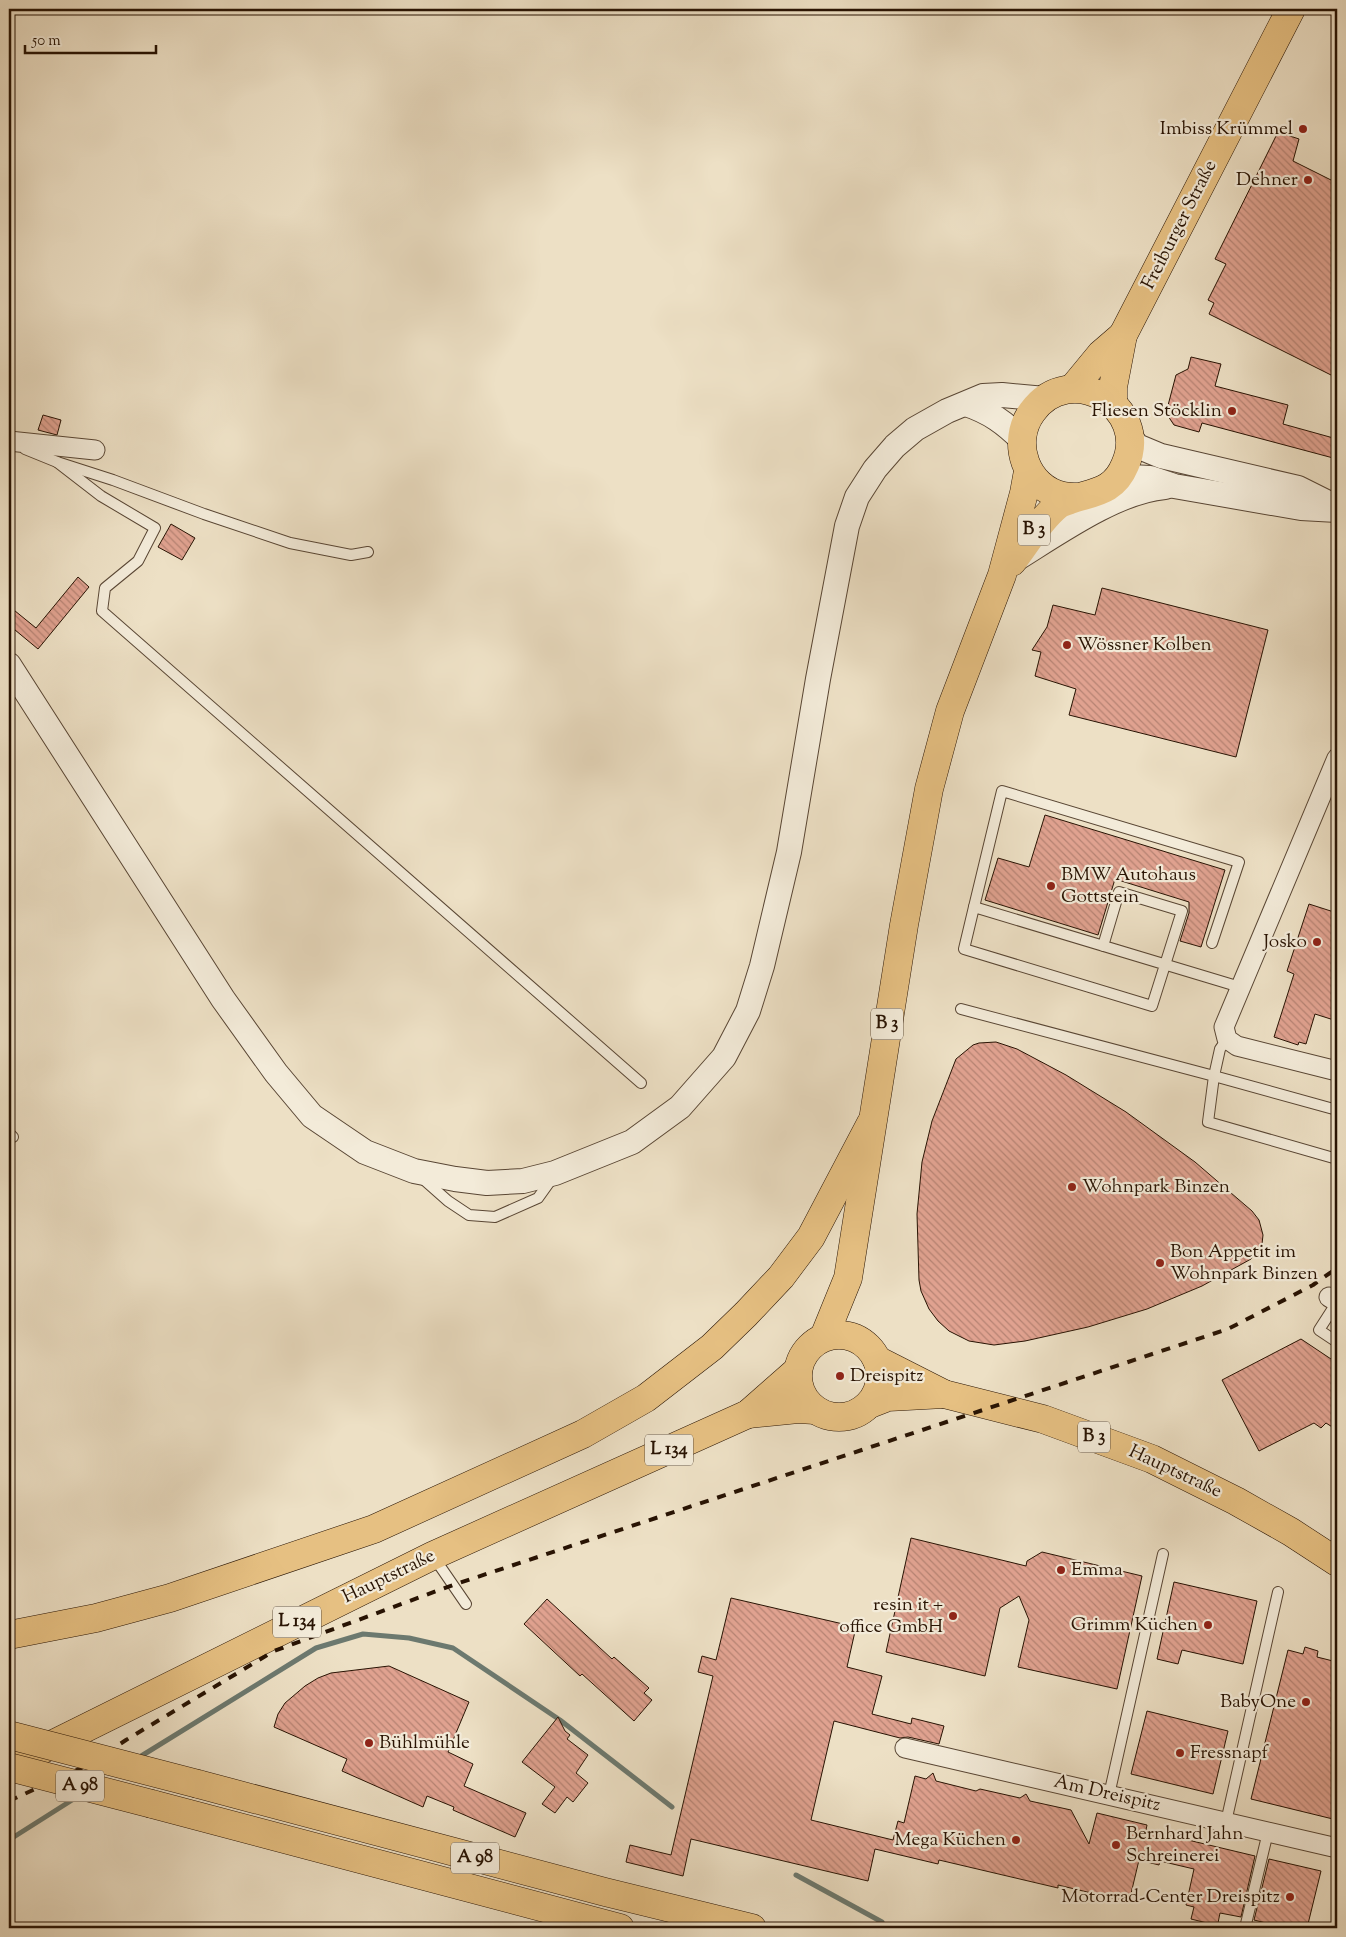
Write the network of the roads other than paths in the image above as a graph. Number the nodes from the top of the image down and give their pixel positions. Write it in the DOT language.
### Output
graph roads {
  1 [pos="1291,9"];
  2 [pos="1123,335"];
  3 [pos="1073,388"];
  4 [pos="1045,399"];
  5 [pos="966,404"];
  6 [pos="1113,404"];
  7 [pos="1129,436"];
  8 [pos="1022,440"];
  9 [pos="9,442"];
  10 [pos="95,450"];
  11 [pos="57,462"];
  12 [pos="1028,471"];
  13 [pos="1111,484"];
  14 [pos="1174,486"];
  15 [pos="1078,497"];
  16 [pos="1337,509"];
  17 [pos="368,552"];
  18 [pos="1008,568"];
  19 [pos="9,664"];
  20 [pos="1337,758"];
  21 [pos="974,908"];
  22 [pos="1212,942"];
  23 [pos="1103,946"];
  24 [pos="1165,965"];
  25 [pos="1240,987"];
  26 [pos="961,1009"];
  27 [pos="1227,1039"];
  28 [pos="1337,1071"];
  29 [pos="1214,1076"];
  30 [pos="641,1083"];
  31 [pos="1337,1110"];
  32 [pos="871,1123"];
  33 [pos="1337,1159"];
  34 [pos="414,1171"];
  35 [pos="555,1173"];
  36 [pos="848,1278"];
  37 [pos="1335,1300"];
  38 [pos="824,1337"];
  39 [pos="1337,1342"];
  40 [pos="869,1350"];
  41 [pos="798,1370"];
  42 [pos="944,1394"];
  43 [pos="870,1404"];
  44 [pos="815,1410"];
  45 [pos="748,1414"];
  46 [pos="1163,1554"];
  47 [pos="432,1556"];
  48 [pos="1337,1562"];
  49 [pos="1278,1592"];
  50 [pos="466,1604"];
  51 [pos="9,1635"];
  52 [pos="9,1734"];
  53 [pos="905,1748"];
  54 [pos="9,1766"];
  55 [pos="1109,1795"];
  56 [pos="1226,1822"];
  57 [pos="1268,1832"];
  58 [pos="1337,1848"];
  59 [pos="620,1928"];
  60 [pos="752,1928"];
  61 [pos="1245,1928"];
  1 -- 2 [label="main road, Freiburger Straße"];
  2 -- 3 [label="main road, Freiburger Straße"];
  2 -- 6 [label="main road, Freiburger Straße"];
  3 -- 4 [label="main road"];
  3 -- 6 [label="main road"];
  4 -- 5 [label="street"];
  4 -- 8 [label="main road"];
  5 -- 8 [label="street"];
  5 -- 35 [label="street"];
  6 -- 7 [label="main road"];
  7 -- 13 [label="main road"];
  7 -- 16 [label="street"];
  8 -- 12 [label="main road"];
  9 -- 10 [label="street"];
  9 -- 11 [label="lane"];
  11 -- 17 [label="lane"];
  11 -- 30 [label="lane"];
  12 -- 15 [label="main road"];
  12 -- 18 [label="main road, B 3"];
  13 -- 14 [label="street"];
  13 -- 15 [label="main road"];
  14 -- 16 [label="street"];
  14 -- 18 [label="street"];
  15 -- 18 [label="main road, B 3"];
  18 -- 32 [label="main road, B 3"];
  19 -- 34 [label="street"];
  20 -- 25 [label="street"];
  21 -- 22 [label="lane"];
  21 -- 23 [label="lane"];
  21 -- 24 [label="lane"];
  23 -- 24 [label="lane"];
  23 -- 24 [label="lane"];
  24 -- 25 [label="lane"];
  25 -- 27 [label="street"];
  26 -- 29 [label="lane"];
  27 -- 28 [label="street"];
  27 -- 29 [label="lane"];
  29 -- 31 [label="lane"];
  29 -- 33 [label="lane"];
  32 -- 36 [label="main road, B 3"];
  32 -- 51 [label="main road"];
  34 -- 35 [label="street"];
  34 -- 35 [label="lane"];
  36 -- 38 [label="main road, B 3"];
  36 -- 40 [label="main road, B 3"];
  37 -- 39 [label="lane"];
  38 -- 40 [label="main road, Hauptstraße"];
  38 -- 41 [label="main road, Hauptstraße / B 3"];
  40 -- 42 [label="main road, Hauptstraße / B 3"];
  40 -- 43 [label="main road"];
  41 -- 44 [label="main road"];
  41 -- 45 [label="main road, Hauptstraße / L 134"];
  42 -- 43 [label="main road, Hauptstraße / B 3"];
  42 -- 48 [label="main road, Hauptstraße / B 3"];
  43 -- 44 [label="main road, Hauptstraße / B 3"];
  44 -- 45 [label="main road, Hauptstraße / L 134"];
  45 -- 47 [label="main road, Hauptstraße / L 134"];
  46 -- 55 [label="lane"];
  47 -- 50 [label="lane"];
  47 -- 54 [label="main road, Hauptstraße / L 134"];
  49 -- 56 [label="lane"];
  52 -- 60 [label="main road, A 98, bridge"];
  53 -- 55 [label="street, Am Dreispitz"];
  54 -- 59 [label="main road, A 98, bridge"];
  55 -- 56 [label="street, Am Dreispitz"];
  56 -- 57 [label="street, Am Dreispitz"];
  57 -- 58 [label="street, Am Dreispitz"];
  57 -- 61 [label="lane"];
}
